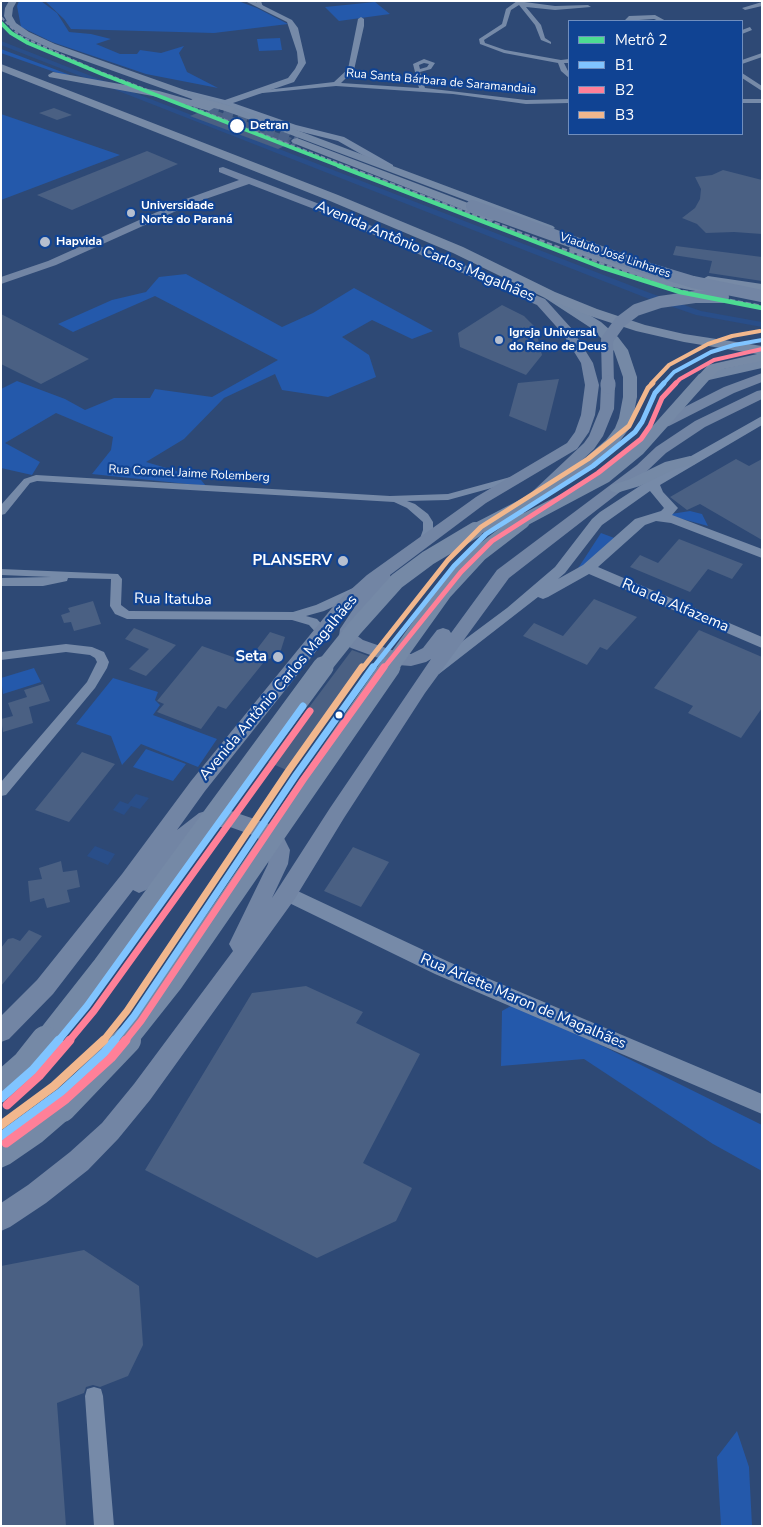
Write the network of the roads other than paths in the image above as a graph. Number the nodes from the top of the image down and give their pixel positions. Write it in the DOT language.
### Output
graph roads {
  1 [pos="13,1"];
  2 [pos="248,1"];
  3 [pos="520,3"];
  4 [pos="260,4"];
  5 [pos="762,4"];
  6 [pos="588,7"];
  7 [pos="745,8"];
  8 [pos="361,19"];
  9 [pos="661,19"];
  10 [pos="627,20"];
  11 [pos="750,29"];
  12 [pos="743,32"];
  13 [pos="549,43"];
  14 [pos="762,55"];
  15 [pos="1,57"];
  16 [pos="426,61"];
  17 [pos="568,61"];
  18 [pos="561,62"];
  19 [pos="743,62"];
  20 [pos="1,67"];
  21 [pos="1,73"];
  22 [pos="568,75"];
  23 [pos="743,76"];
  24 [pos="336,84"];
  25 [pos="762,89"];
  26 [pos="423,90"];
  27 [pos="159,91"];
  28 [pos="252,92"];
  29 [pos="568,101"];
  30 [pos="743,101"];
  31 [pos="762,102"];
  32 [pos="227,106"];
  33 [pos="209,108"];
  34 [pos="113,112"];
  35 [pos="297,141"];
  36 [pos="216,151"];
  37 [pos="223,170"];
  38 [pos="242,180"];
  39 [pos="334,198"];
  40 [pos="453,201"];
  41 [pos="471,202"];
  42 [pos="458,250"];
  43 [pos="610,251"];
  44 [pos="477,275"];
  45 [pos="1,281"];
  46 [pos="762,288"];
  47 [pos="762,296"];
  48 [pos="546,298"];
  49 [pos="762,350"];
  50 [pos="762,358"];
  51 [pos="762,364"];
  52 [pos="704,377"];
  53 [pos="762,377"];
  54 [pos="762,394"];
  55 [pos="716,398"];
  56 [pos="762,420"];
  57 [pos="664,423"];
  58 [pos="691,430"];
  59 [pos="578,457"];
  60 [pos="690,461"];
  61 [pos="514,479"];
  62 [pos="656,480"];
  63 [pos="617,488"];
  64 [pos="390,500"];
  65 [pos="481,500"];
  66 [pos="531,500"];
  67 [pos="1,512"];
  68 [pos="656,517"];
  69 [pos="423,544"];
  70 [pos="762,554"];
  71 [pos="588,568"];
  72 [pos="386,569"];
  73 [pos="1,572"];
  74 [pos="88,574"];
  75 [pos="504,574"];
  76 [pos="1,582"];
  77 [pos="362,588"];
  78 [pos="512,611"];
  79 [pos="292,616"];
  80 [pos="322,632"];
  81 [pos="762,643"];
  82 [pos="1,656"];
  83 [pos="429,674"];
  84 [pos="1,791"];
  85 [pos="287,894"];
  86 [pos="110,905"];
  87 [pos="234,967"];
  88 [pos="1,1032"];
  89 [pos="1,1086"];
  90 [pos="762,1104"];
  91 [pos="1,1156"];
  92 [pos="1,1218"];
  93 [pos="94,1396"];
  94 [pos="104,1526"];
  1 -- 27 [label="main road"];
  2 -- 4 [label="street"];
  3 -- 6 [label="street"];
  3 -- 13 [label="street"];
  3 -- 18 [label="street"];
  4 -- 28 [label="street"];
  5 -- 7 [label="street"];
  8 -- 24 [label="street"];
  9 -- 10 [label="street"];
  11 -- 12 [label="street"];
  14 -- 19 [label="street"];
  15 -- 27 [label="highway"];
  16 -- 26 [label="street"];
  17 -- 18 [label="street"];
  18 -- 22 [label="street"];
  20 -- 34 [label="highway, Avenida Antônio Carlos Magalhães"];
  21 -- 34 [label="highway"];
  23 -- 25 [label="street"];
  24 -- 26 [label="street, Rua Santa Bárbara de Saramandaia"];
  24 -- 28 [label="street, Rua Santa Bárbara de Saramandaia"];
  26 -- 29 [label="street, Rua Santa Bárbara de Saramandaia"];
  27 -- 32 [label="highway"];
  27 -- 33 [label="highway"];
  28 -- 32 [label="street"];
  30 -- 31 [label="street"];
  32 -- 41 [label="main road"];
  34 -- 36 [label="highway, Avenida Antônio Carlos Magalhães"];
  35 -- 40 [label="highway"];
  36 -- 37 [label="highway"];
  36 -- 39 [label="highway, Avenida Antônio Carlos Magalhães"];
  37 -- 38 [label="main road, Avenida Antônio Carlos Magalhães"];
  38 -- 39 [label="highway"];
  38 -- 44 [label="main road, Avenida Antônio Carlos Magalhães"];
  38 -- 45 [label="main road"];
  39 -- 42 [label="highway, Avenida Antônio Carlos Magalhães"];
  40 -- 41 [label="main road, Viaduto José Linhares"];
  40 -- 47 [label="highway"];
  41 -- 43 [label="main road"];
  41 -- 47 [label="main road, Viaduto José Linhares, bridge"];
  42 -- 44 [label="highway"];
  42 -- 48 [label="highway, Avenida Antônio Carlos Magalhães"];
  43 -- 46 [label="highway"];
  44 -- 48 [label="main road, Avenida Antônio Carlos Magalhães"];
  47 -- 59 [label="main road, Avenida Antônio Carlos Magalhães, bridge"];
  48 -- 49 [label="highway"];
  48 -- 61 [label="main road, Avenida Antônio Carlos Magalhães"];
  48 -- 66 [label="main road, Avenida Antônio Carlos Magalhães"];
  50 -- 52 [label="highway"];
  51 -- 52 [label="main road"];
  52 -- 57 [label="main road"];
  53 -- 55 [label="main road"];
  54 -- 58 [label="main road"];
  55 -- 57 [label="main road"];
  55 -- 58 [label="main road"];
  56 -- 60 [label="street"];
  57 -- 91 [label="main road, bridge"];
  58 -- 63 [label="main road"];
  59 -- 65 [label="main road"];
  59 -- 66 [label="main road, Avenida Antônio Carlos Magalhães"];
  60 -- 62 [label="street"];
  60 -- 63 [label="main road"];
  61 -- 64 [label="street, Rua Coronel Jaime Rolemberg"];
  61 -- 65 [label="main road, Avenida Antônio Carlos Magalhães"];
  62 -- 68 [label="street"];
  62 -- 78 [label="street"];
  63 -- 75 [label="main road"];
  64 -- 67 [label="street, Rua Coronel Jaime Rolemberg"];
  64 -- 69 [label="street, Rua Coronel Jaime Rolemberg"];
  65 -- 69 [label="main road, Avenida Antônio Carlos Magalhães"];
  66 -- 89 [label="main road, Avenida Antônio Carlos Magalhães, bridge"];
  68 -- 70 [label="street"];
  68 -- 71 [label="street"];
  69 -- 72 [label="main road, Avenida Antônio Carlos Magalhães"];
  71 -- 78 [label="street"];
  71 -- 81 [label="street, Rua da Alfazema"];
  72 -- 75 [label="main road"];
  72 -- 77 [label="main road, Avenida Antônio Carlos Magalhães"];
  73 -- 74 [label="street, Rua Itatuba"];
  74 -- 76 [label="street, Rua Itatuba"];
  74 -- 79 [label="street, Rua Itatuba"];
  75 -- 83 [label="main road"];
  77 -- 79 [label="street, Rua Itatuba"];
  77 -- 80 [label="main road, Avenida Antônio Carlos Magalhães"];
  78 -- 83 [label="street"];
  79 -- 80 [label="street, Rua Itatuba"];
  80 -- 86 [label="main road, Avenida Antônio Carlos Magalhães"];
  82 -- 84 [label="street"];
  83 -- 85 [label="main road"];
  85 -- 87 [label="main road"];
  85 -- 90 [label="street, Rua Arlette Maron de Magalhães"];
  86 -- 87 [label="main road"];
  86 -- 88 [label="main road, Avenida Antônio Carlos Magalhães"];
  87 -- 92 [label="main road"];
  93 -- 94 [label="street"];
}
